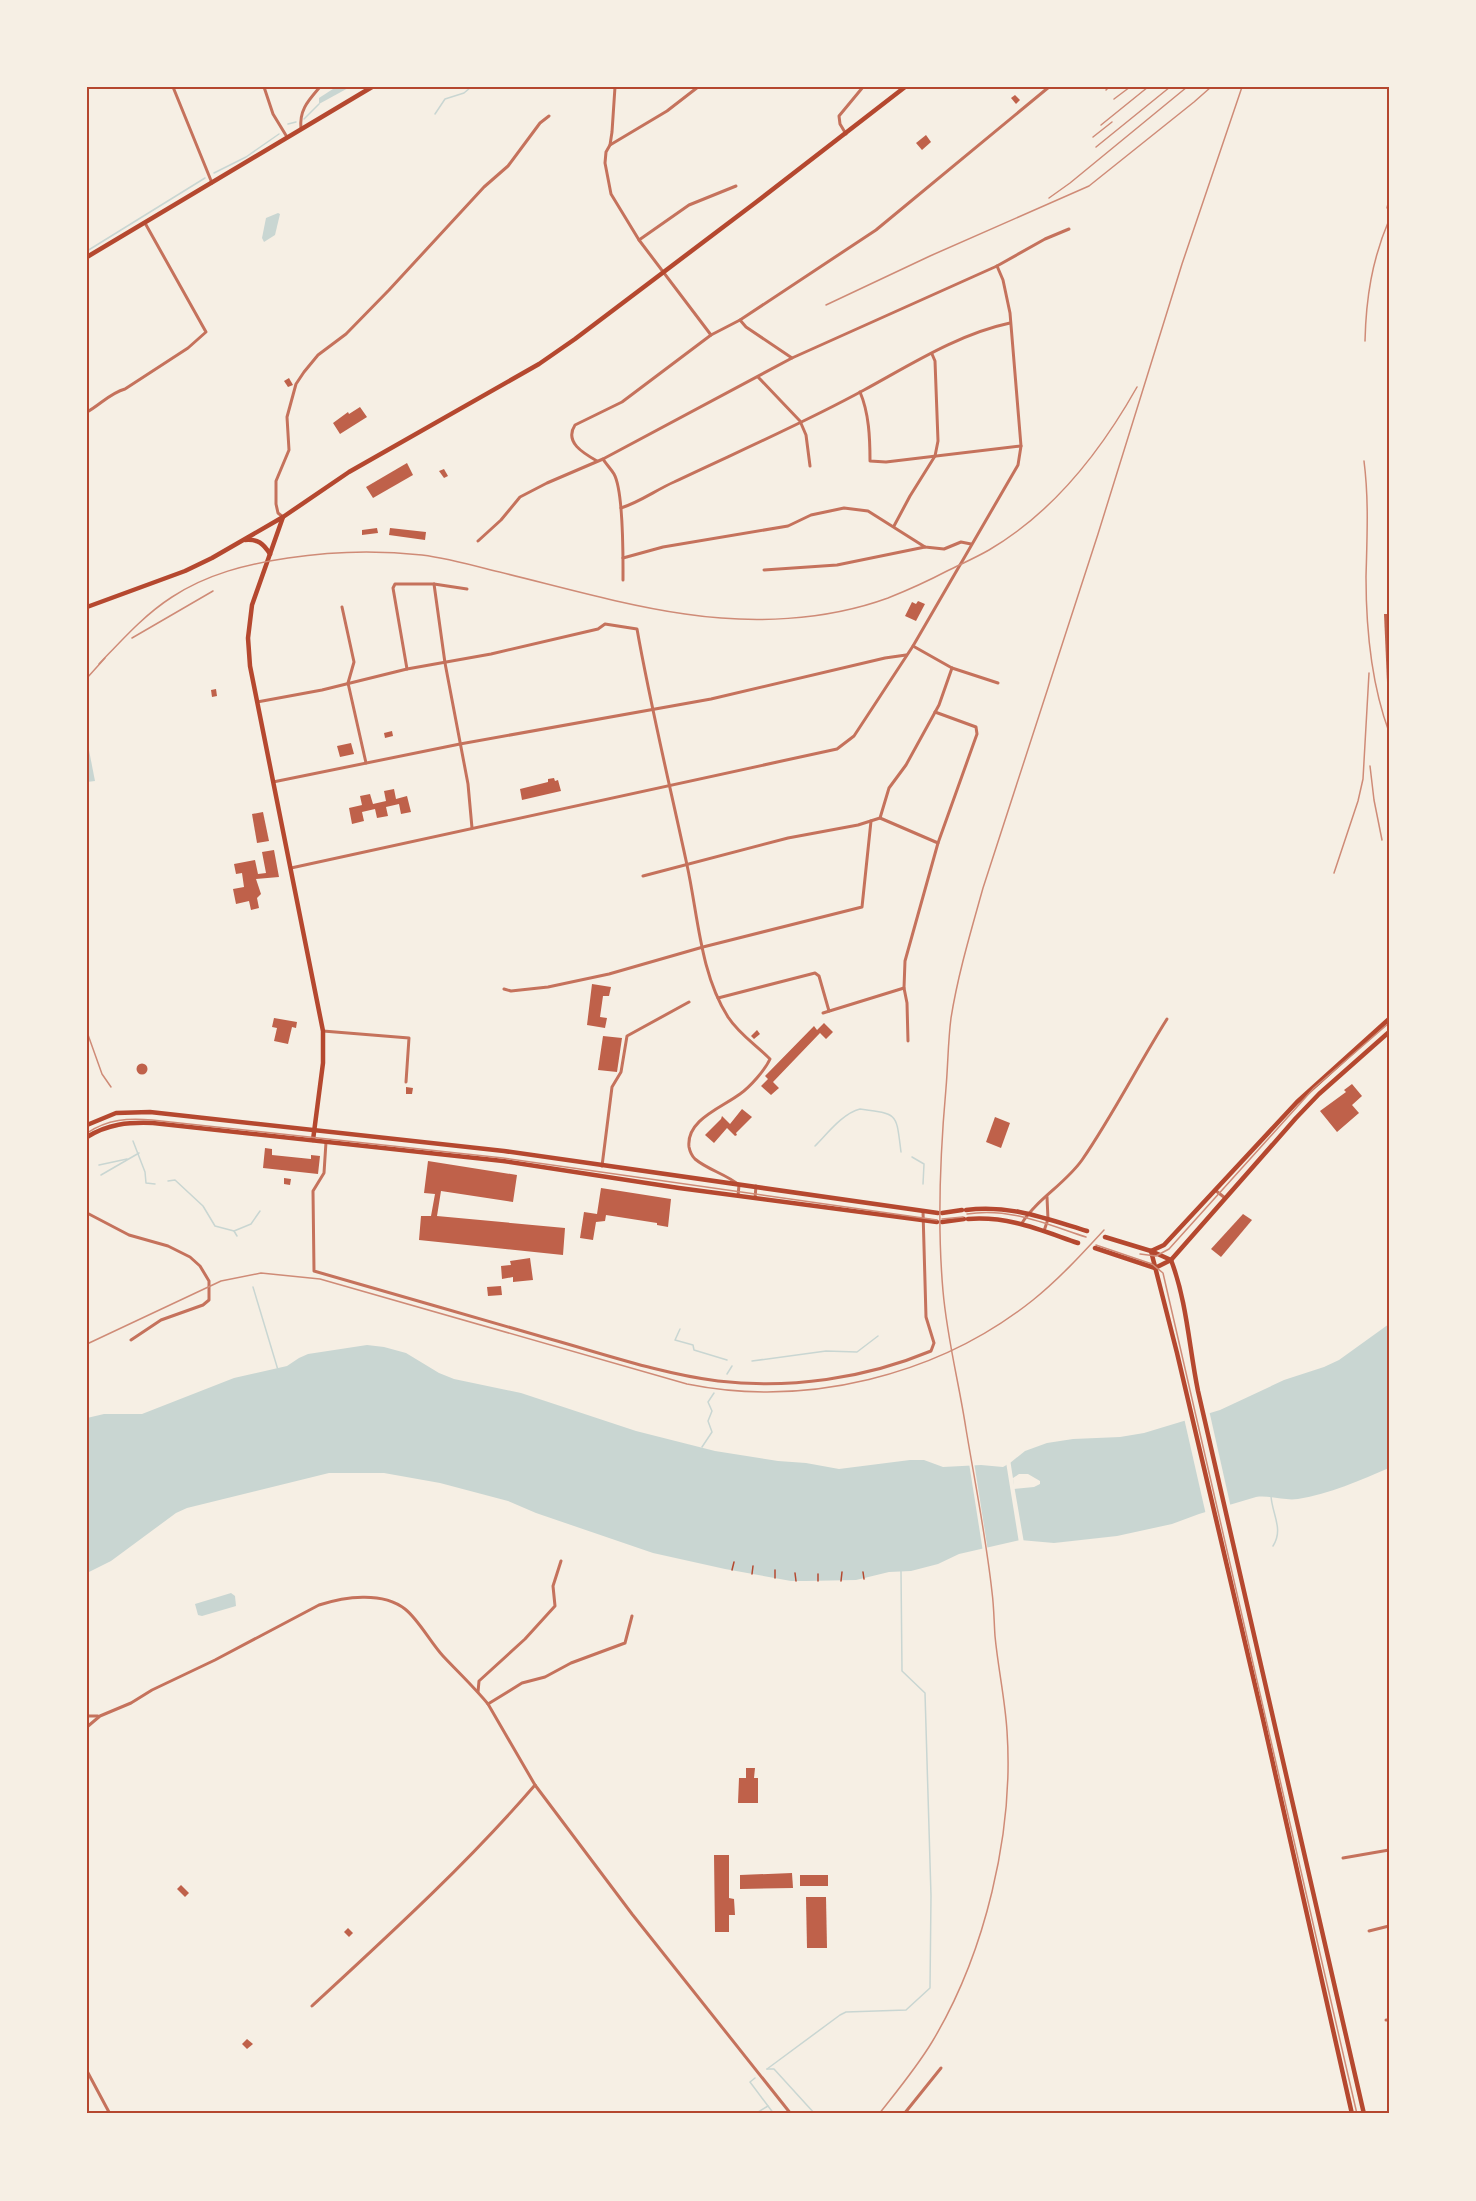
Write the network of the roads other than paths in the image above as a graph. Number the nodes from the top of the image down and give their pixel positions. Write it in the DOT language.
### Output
graph roads {
  1 [pos="173,87"];
  2 [pos="264,87"];
  3 [pos="320,87"];
  4 [pos="372,87"];
  5 [pos="615,87"];
  6 [pos="698,87"];
  7 [pos="863,87"];
  8 [pos="905,87"];
  9 [pos="1049,87"];
  10 [pos="549,116"];
  11 [pos="301,129"];
  12 [pos="846,134"];
  13 [pos="287,136"];
  14 [pos="610,145"];
  15 [pos="212,183"];
  16 [pos="736,186"];
  17 [pos="145,223"];
  18 [pos="1069,229"];
  19 [pos="639,240"];
  20 [pos="87,257"];
  21 [pos="997,266"];
  22 [pos="664,272"];
  23 [pos="740,320"];
  24 [pos="1010,324"];
  25 [pos="711,335"];
  26 [pos="932,354"];
  27 [pos="792,358"];
  28 [pos="758,377"];
  29 [pos="860,392"];
  30 [pos="87,412"];
  31 [pos="800,422"];
  32 [pos="1020,446"];
  33 [pos="935,456"];
  34 [pos="603,459"];
  35 [pos="597,461"];
  36 [pos="810,466"];
  37 [pos="621,508"];
  38 [pos="283,517"];
  39 [pos="894,526"];
  40 [pos="242,540"];
  41 [pos="478,541"];
  42 [pos="971,544"];
  43 [pos="924,547"];
  44 [pos="270,554"];
  45 [pos="623,558"];
  46 [pos="764,570"];
  47 [pos="623,580"];
  48 [pos="434,584"];
  49 [pos="467,589"];
  50 [pos="87,607"];
  51 [pos="342,607"];
  52 [pos="913,646"];
  53 [pos="906,655"];
  54 [pos="445,663"];
  55 [pos="952,668"];
  56 [pos="407,669"];
  57 [pos="348,683"];
  58 [pos="998,683"];
  59 [pos="257,702"];
  60 [pos="652,710"];
  61 [pos="935,712"];
  62 [pos="460,744"];
  63 [pos="366,763"];
  64 [pos="273,782"];
  65 [pos="668,785"];
  66 [pos="880,818"];
  67 [pos="871,821"];
  68 [pos="472,828"];
  69 [pos="938,843"];
  70 [pos="687,865"];
  71 [pos="291,868"];
  72 [pos="644,876"];
  73 [pos="703,947"];
  74 [pos="904,988"];
  75 [pos="504,989"];
  76 [pos="718,998"];
  77 [pos="689,1002"];
  78 [pos="828,1011"];
  79 [pos="824,1013"];
  80 [pos="1167,1019"];
  81 [pos="1389,1019"];
  82 [pos="323,1031"];
  83 [pos="1389,1032"];
  84 [pos="908,1041"];
  85 [pos="406,1082"];
  86 [pos="206,1119"];
  87 [pos="87,1125"];
  88 [pos="206,1129"];
  89 [pos="314,1130"];
  90 [pos="87,1137"];
  91 [pos="313,1140"];
  92 [pos="413,1140"];
  93 [pos="327,1141"];
  94 [pos="412,1150"];
  95 [pos="504,1152"];
  96 [pos="503,1161"];
  97 [pos="602,1166"];
  98 [pos="680,1182"];
  99 [pos="740,1185"];
  100 [pos="756,1186"];
  101 [pos="1215,1190"];
  102 [pos="812,1195"];
  103 [pos="738,1196"];
  104 [pos="1047,1197"];
  105 [pos="755,1198"];
  106 [pos="1225,1198"];
  107 [pos="811,1206"];
  108 [pos="923,1211"];
  109 [pos="87,1213"];
  110 [pos="1028,1213"];
  111 [pos="1048,1219"];
  112 [pos="923,1221"];
  113 [pos="1022,1223"];
  114 [pos="1044,1231"];
  115 [pos="1088,1232"];
  116 [pos="1105,1237"];
  117 [pos="1078,1243"];
  118 [pos="1095,1248"];
  119 [pos="1151,1251"];
  120 [pos="1171,1260"];
  121 [pos="1155,1268"];
  122 [pos="131,1340"];
  123 [pos="561,1561"];
  124 [pos="632,1616"];
  125 [pos="1267,1686"];
  126 [pos="1255,1689"];
  127 [pos="478,1692"];
  128 [pos="488,1704"];
  129 [pos="87,1716"];
  130 [pos="100,1716"];
  131 [pos="87,1727"];
  132 [pos="535,1785"];
  133 [pos="1389,1850"];
  134 [pos="1343,1858"];
  135 [pos="1389,1926"];
  136 [pos="1369,1930"];
  137 [pos="312,2006"];
  138 [pos="941,2068"];
  139 [pos="87,2071"];
  140 [pos="110,2114"];
  141 [pos="791,2114"];
  142 [pos="904,2114"];
  143 [pos="1352,2114"];
  144 [pos="1365,2114"];
  1 -- 15 [label="street"];
  2 -- 13 [label="street"];
  3 -- 11 [label="street"];
  4 -- 11 [label="main road"];
  5 -- 14 [label="street"];
  6 -- 14 [label="street"];
  7 -- 12 [label="street"];
  8 -- 12 [label="main road"];
  9 -- 23 [label="street"];
  10 -- 38 [label="street"];
  11 -- 13 [label="main road"];
  12 -- 22 [label="main road"];
  13 -- 15 [label="main road"];
  14 -- 19 [label="street"];
  15 -- 17 [label="main road"];
  16 -- 19 [label="street"];
  17 -- 20 [label="main road"];
  17 -- 30 [label="street"];
  18 -- 21 [label="street"];
  19 -- 22 [label="street"];
  21 -- 24 [label="street"];
  21 -- 27 [label="street"];
  22 -- 25 [label="street"];
  22 -- 38 [label="main road"];
  23 -- 25 [label="street"];
  23 -- 27 [label="street"];
  24 -- 26 [label="street"];
  24 -- 32 [label="street"];
  25 -- 35 [label="street"];
  26 -- 29 [label="street"];
  26 -- 33 [label="street"];
  27 -- 28 [label="street"];
  28 -- 31 [label="street"];
  28 -- 34 [label="street"];
  29 -- 31 [label="street"];
  29 -- 33 [label="street"];
  31 -- 36 [label="street"];
  31 -- 37 [label="street"];
  32 -- 33 [label="street"];
  32 -- 42 [label="street"];
  33 -- 39 [label="street"];
  34 -- 35 [label="street"];
  34 -- 37 [label="street"];
  35 -- 41 [label="street"];
  37 -- 45 [label="street"];
  38 -- 40 [label="main road"];
  38 -- 44 [label="main road"];
  39 -- 43 [label="street"];
  39 -- 45 [label="street"];
  40 -- 44 [label="main road"];
  40 -- 50 [label="main road"];
  42 -- 43 [label="street"];
  42 -- 52 [label="street"];
  43 -- 46 [label="street"];
  44 -- 59 [label="main road"];
  45 -- 47 [label="street"];
  48 -- 49 [label="street"];
  48 -- 54 [label="street"];
  48 -- 56 [label="street"];
  51 -- 57 [label="street"];
  52 -- 53 [label="street"];
  52 -- 55 [label="street"];
  53 -- 60 [label="street"];
  53 -- 65 [label="street"];
  54 -- 56 [label="street"];
  54 -- 60 [label="street"];
  54 -- 62 [label="street"];
  55 -- 58 [label="street"];
  55 -- 61 [label="street"];
  56 -- 57 [label="street"];
  57 -- 59 [label="street"];
  57 -- 63 [label="street"];
  59 -- 64 [label="main road"];
  60 -- 62 [label="street"];
  60 -- 65 [label="street"];
  61 -- 66 [label="street"];
  61 -- 69 [label="street"];
  62 -- 63 [label="street"];
  62 -- 68 [label="street"];
  63 -- 64 [label="street"];
  64 -- 71 [label="main road"];
  65 -- 68 [label="street"];
  65 -- 70 [label="street"];
  66 -- 67 [label="street"];
  66 -- 69 [label="street"];
  67 -- 70 [label="street"];
  67 -- 73 [label="street"];
  68 -- 71 [label="street"];
  69 -- 74 [label="street"];
  70 -- 72 [label="street"];
  70 -- 73 [label="street"];
  71 -- 82 [label="main road"];
  73 -- 75 [label="street"];
  73 -- 76 [label="street"];
  74 -- 78 [label="street"];
  74 -- 84 [label="street"];
  76 -- 78 [label="street"];
  76 -- 99 [label="street"];
  77 -- 97 [label="street"];
  78 -- 79 [label="street"];
  80 -- 104 [label="street"];
  81 -- 101 [label="main road"];
  82 -- 85 [label="street"];
  82 -- 89 [label="main road"];
  83 -- 106 [label="main road"];
  86 -- 87 [label="main road"];
  86 -- 88 [label="street"];
  86 -- 89 [label="main road"];
  88 -- 90 [label="main road"];
  88 -- 91 [label="main road"];
  89 -- 91 [label="main road"];
  89 -- 92 [label="main road"];
  91 -- 93 [label="main road"];
  92 -- 94 [label="street"];
  92 -- 95 [label="main road"];
  93 -- 94 [label="main road"];
  93 -- 112 [label="street"];
  94 -- 96 [label="main road"];
  95 -- 96 [label="street"];
  95 -- 97 [label="main road"];
  96 -- 98 [label="main road"];
  97 -- 98 [label="main road"];
  98 -- 99 [label="main road"];
  98 -- 103 [label="main road"];
  99 -- 100 [label="main road"];
  99 -- 103 [label="street"];
  100 -- 102 [label="main road"];
  100 -- 105 [label="street"];
  101 -- 106 [label="street"];
  101 -- 119 [label="main road"];
  102 -- 107 [label="street"];
  102 -- 108 [label="main road"];
  103 -- 105 [label="main road"];
  104 -- 110 [label="street"];
  104 -- 111 [label="street"];
  105 -- 107 [label="main road"];
  106 -- 120 [label="main road"];
  107 -- 112 [label="main road"];
  108 -- 110 [label="main road"];
  108 -- 112 [label="street"];
  109 -- 122 [label="street"];
  110 -- 111 [label="main road"];
  110 -- 113 [label="street"];
  111 -- 114 [label="street"];
  111 -- 115 [label="main road"];
  112 -- 113 [label="main road"];
  113 -- 114 [label="main road"];
  114 -- 117 [label="main road"];
  116 -- 119 [label="main road"];
  118 -- 121 [label="main road"];
  119 -- 120 [label="main road"];
  119 -- 121 [label="main road"];
  120 -- 121 [label="main road"];
  120 -- 125 [label="main road"];
  121 -- 126 [label="main road"];
  123 -- 127 [label="street"];
  124 -- 128 [label="street"];
  125 -- 126 [label="street"];
  125 -- 144 [label="main road"];
  126 -- 143 [label="main road"];
  127 -- 128 [label="street"];
  127 -- 130 [label="street"];
  128 -- 132 [label="street"];
  129 -- 130 [label="street"];
  130 -- 131 [label="street"];
  132 -- 137 [label="street"];
  132 -- 141 [label="street"];
  133 -- 134 [label="street"];
  135 -- 136 [label="street"];
  138 -- 142 [label="street"];
  139 -- 140 [label="street"];
}
